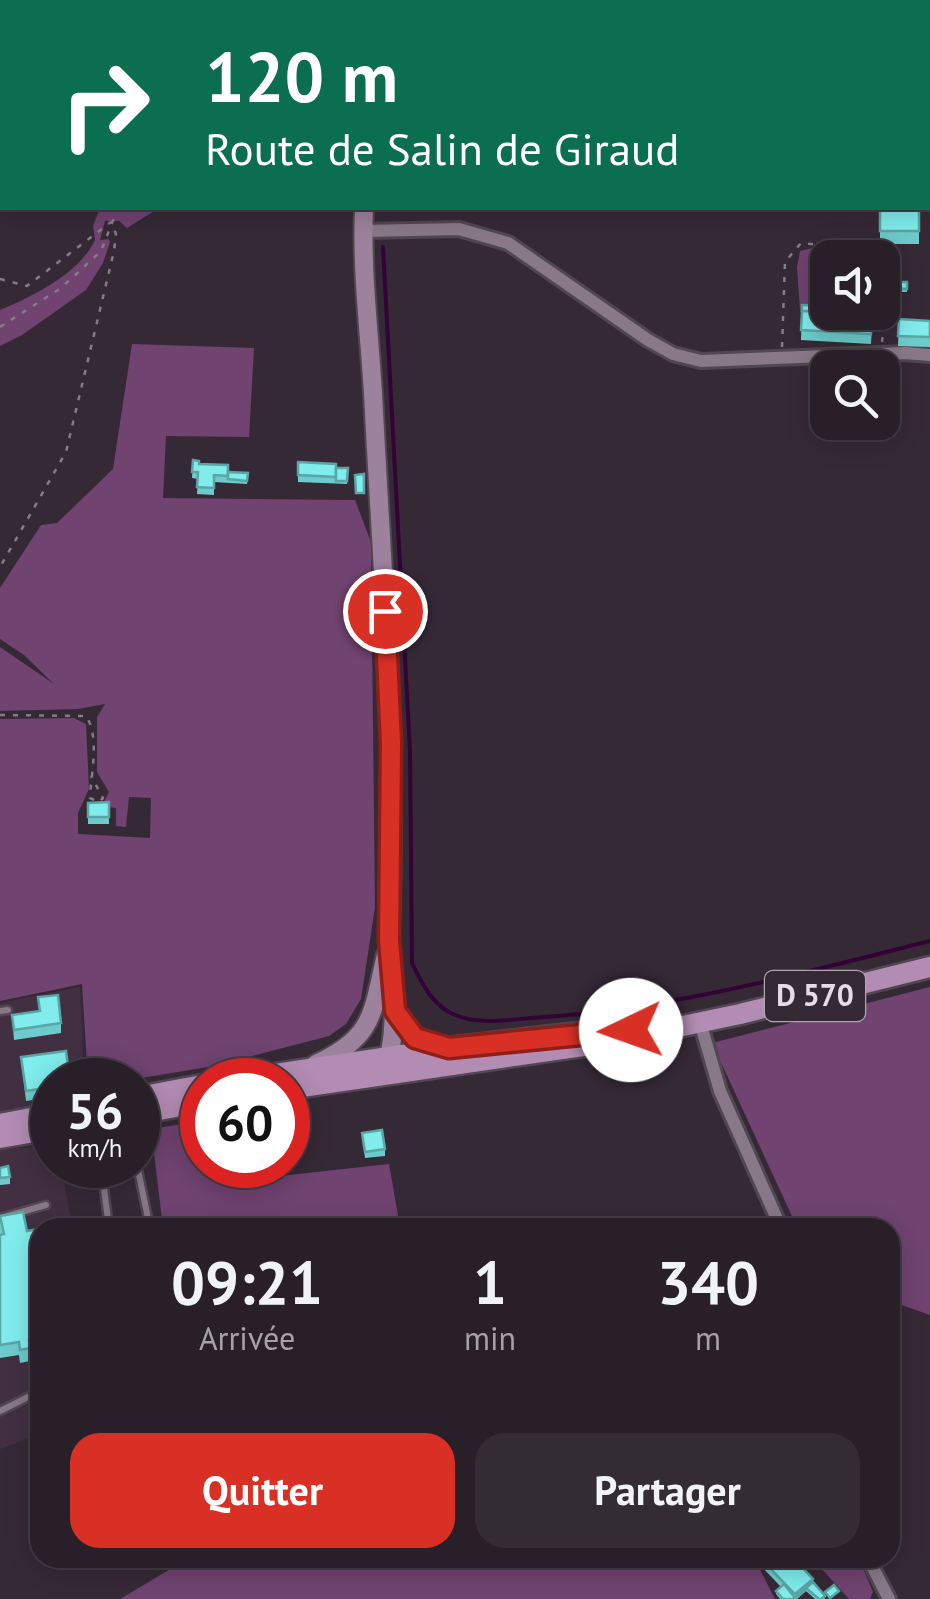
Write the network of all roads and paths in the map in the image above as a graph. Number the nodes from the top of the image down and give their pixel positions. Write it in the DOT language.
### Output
graph roads {
  1 [pos="117,210"];
  2 [pos="364,210"];
  3 [pos="112,222"];
  4 [pos="364,231"];
  5 [pos="810,244"];
  6 [pos="0,278"];
  7 [pos="0,327"];
  8 [pos="900,354"];
  9 [pos="930,355"];
  10 [pos="810,356"];
  11 [pos="782,357"];
  12 [pos="0,568"];
  13 [pos="0,715"];
  14 [pos="91,776"];
  15 [pos="389,940"];
  16 [pos="930,967"];
  17 [pos="395,1011"];
  18 [pos="369,1022"];
  19 [pos="700,1022"];
  20 [pos="668,1028"];
  21 [pos="449,1048"];
  22 [pos="382,1063"];
  23 [pos="310,1073"];
  24 [pos="310,1079"];
  25 [pos="30,1121"];
  26 [pos="30,1130"];
  27 [pos="1,1131"];
  28 [pos="104,1188"];
  29 [pos="142,1188"];
  30 [pos="46,1205"];
  31 [pos="0,1218"];
  32 [pos="108,1218"];
  33 [pos="148,1218"];
  34 [pos="777,1218"];
  35 [pos="30,1396"];
  36 [pos="0,1411"];
  37 [pos="873,1568"];
  38 [pos="888,1599"];
  1 -- 3 [label="path"];
  2 -- 4 [label="main road"];
  3 -- 6 [label="path"];
  3 -- 7 [label="path"];
  3 -- 12 [label="path"];
  4 -- 11 [label="street"];
  4 -- 15 [label="main road"];
  5 -- 11 [label="path"];
  8 -- 9 [label="street"];
  10 -- 11 [label="street"];
  13 -- 14 [label="path"];
  14 -- 14 [label="path"];
  15 -- 17 [label="main road"];
  15 -- 18 [label="main road"];
  16 -- 19 [label="main road, D 570"];
  17 -- 21 [label="main road"];
  17 -- 22 [label="main road"];
  18 -- 22 [label="main road"];
  18 -- 23 [label="main road"];
  19 -- 20 [label="main road, D 570"];
  19 -- 34 [label="street"];
  20 -- 21 [label="main road, D 570"];
  20 -- 22 [label="main road, D 570"];
  21 -- 22 [label="main road, D 570"];
  22 -- 24 [label="main road, D 570"];
  25 -- 27 [label="main road"];
  26 -- 27 [label="main road"];
  28 -- 32 [label="lane"];
  29 -- 33 [label="lane"];
  30 -- 31 [label="lane"];
  35 -- 36 [label="lane"];
  37 -- 38 [label="street"];
}
